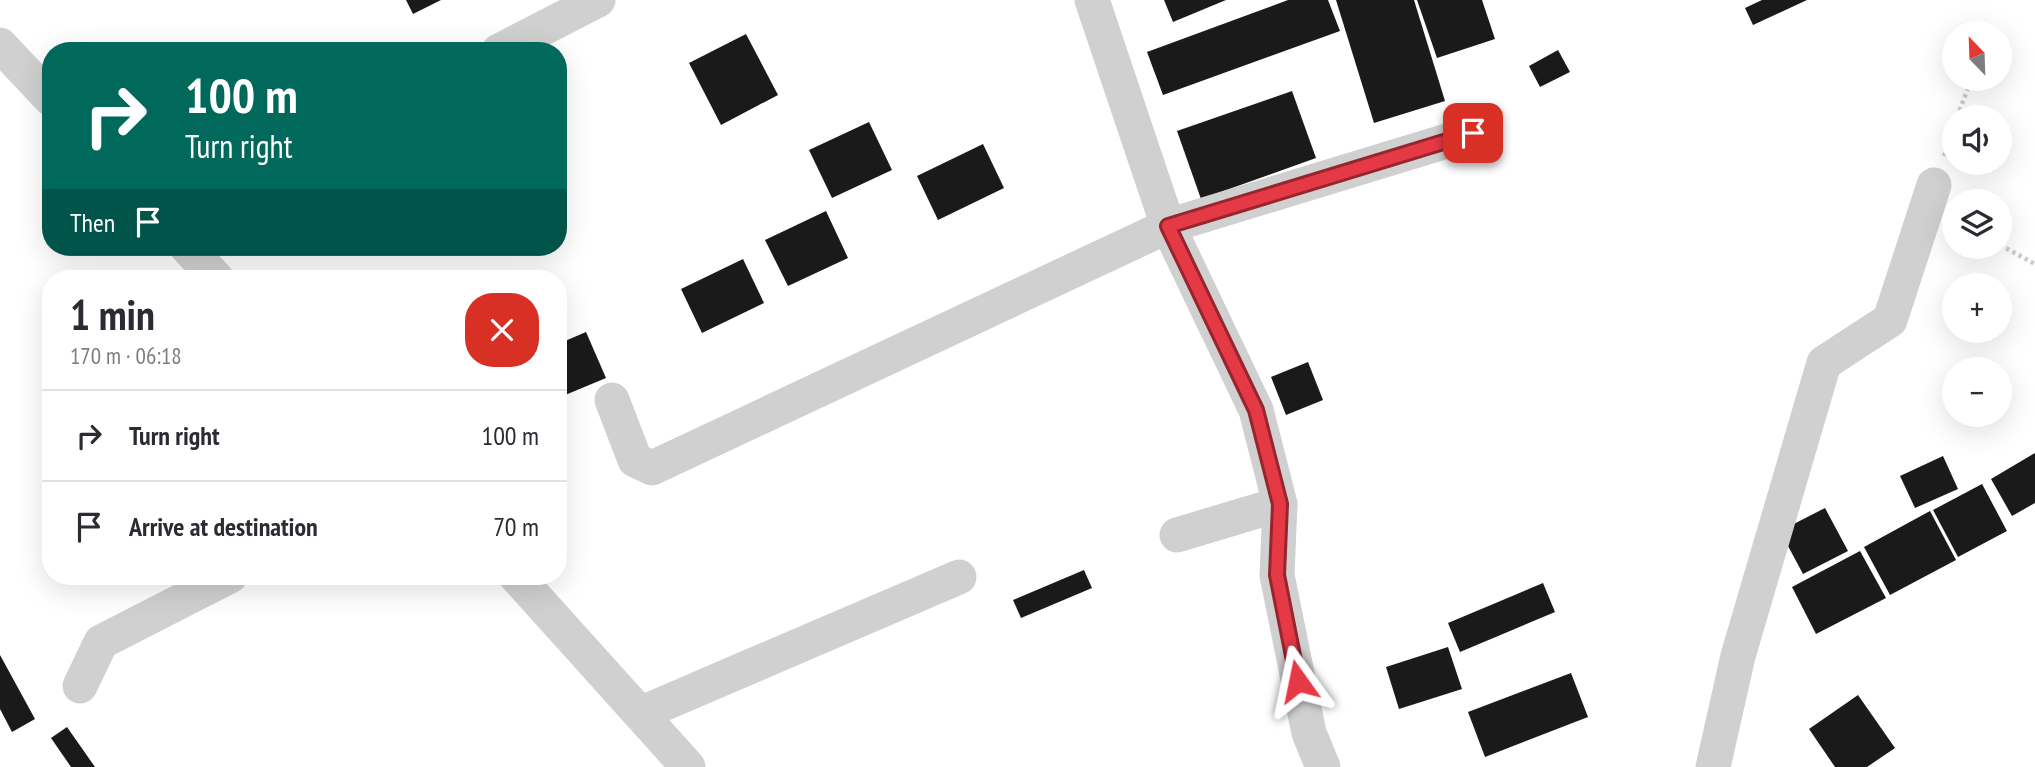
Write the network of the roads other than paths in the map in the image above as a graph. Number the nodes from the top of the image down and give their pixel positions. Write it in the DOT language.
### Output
graph roads {
  1 [pos="598,0"];
  2 [pos="1092,0"];
  3 [pos="516,42"];
  4 [pos="0,45"];
  5 [pos="42,89"];
  6 [pos="1473,133"];
  7 [pos="1934,185"];
  8 [pos="1168,226"];
  9 [pos="195,256"];
  10 [pos="209,270"];
  11 [pos="611,400"];
  12 [pos="1280,504"];
  13 [pos="1177,535"];
  14 [pos="959,577"];
  15 [pos="212,585"];
  16 [pos="524,585"];
  17 [pos="80,686"];
  18 [pos="642,713"];
  19 [pos="688,767"];
  20 [pos="1323,767"];
  21 [pos="1713,767"];
  1 -- 3 [label="street"];
  2 -- 8 [label="street"];
  4 -- 5 [label="street"];
  6 -- 8 [label="street"];
  7 -- 21 [label="street"];
  8 -- 11 [label="street"];
  8 -- 12 [label="street"];
  9 -- 10 [label="street"];
  12 -- 13 [label="street"];
  12 -- 20 [label="street"];
  14 -- 18 [label="street"];
  15 -- 17 [label="street"];
  16 -- 18 [label="street"];
  18 -- 19 [label="street"];
}
